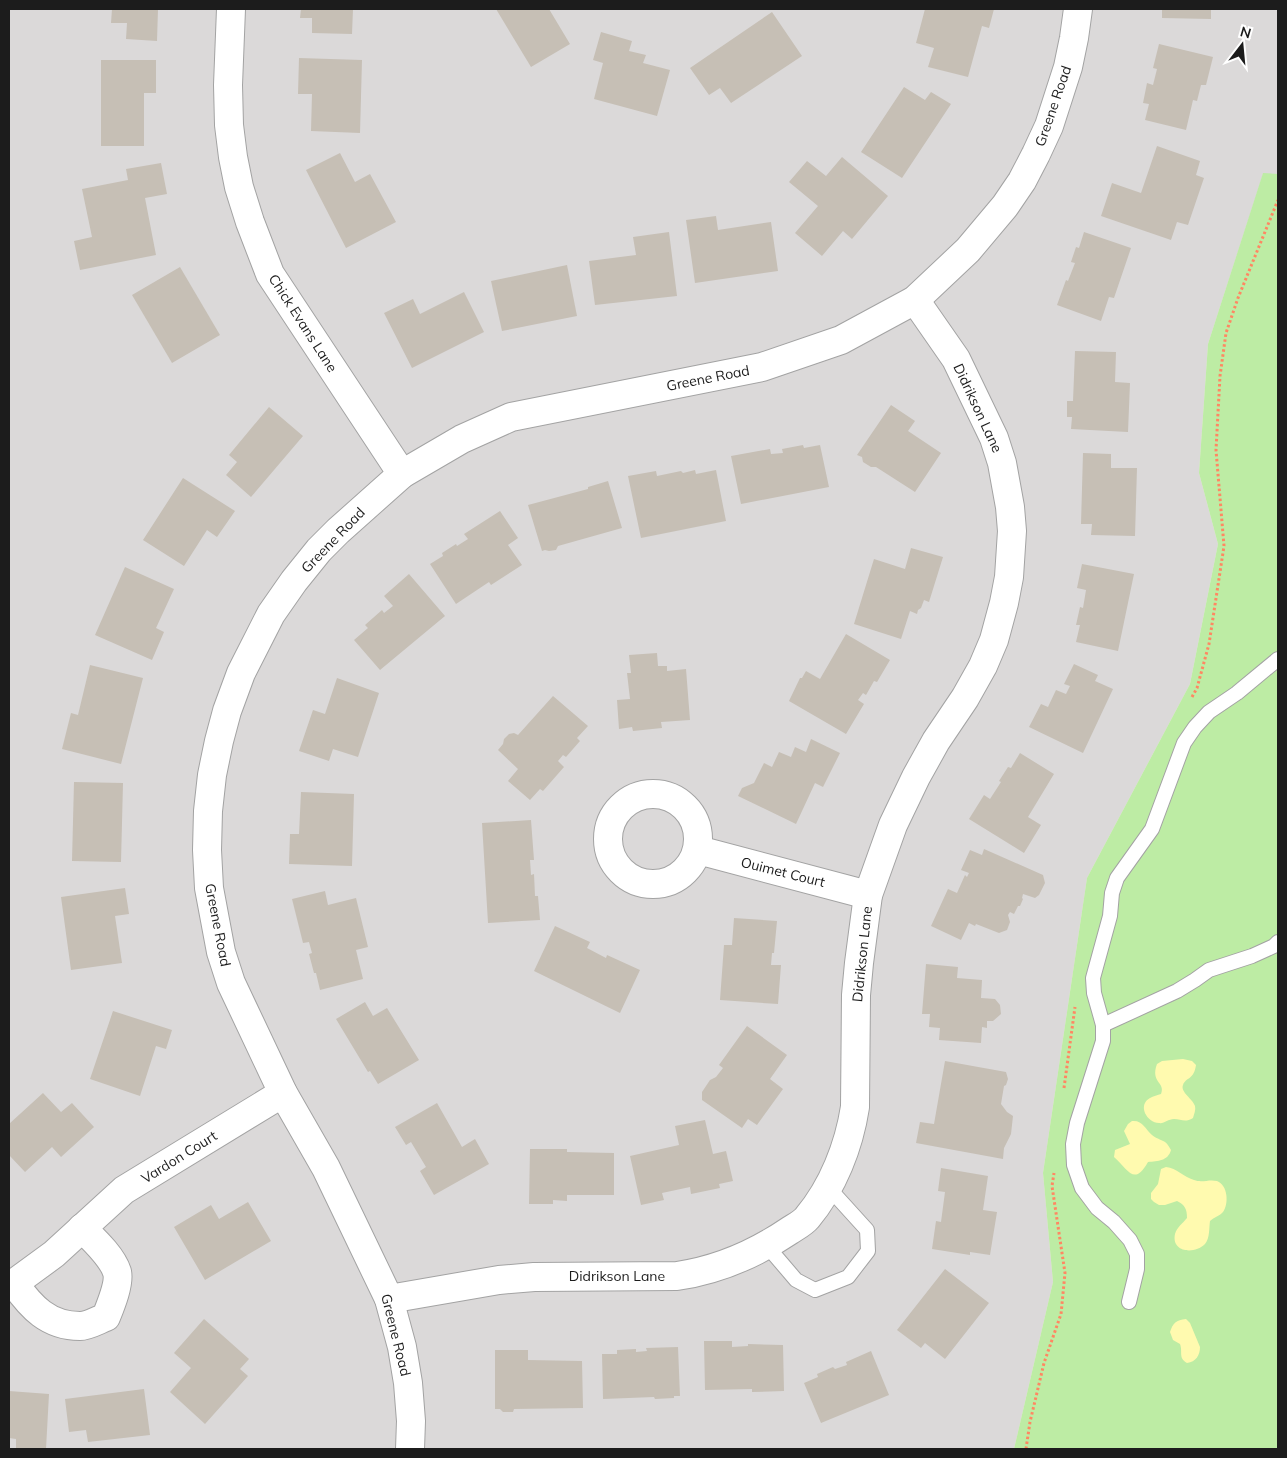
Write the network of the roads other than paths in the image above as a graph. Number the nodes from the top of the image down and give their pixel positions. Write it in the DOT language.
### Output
graph roads {
  1 [pos="231,9"];
  2 [pos="1078,9"];
  3 [pos="915,300"];
  4 [pos="402,474"];
  5 [pos="1278,659"];
  6 [pos="698,850"];
  7 [pos="868,894"];
  8 [pos="1278,942"];
  9 [pos="1104,1025"];
  10 [pos="283,1093"];
  11 [pos="828,1187"];
  12 [pos="82,1228"];
  13 [pos="767,1246"];
  14 [pos="12,1285"];
  15 [pos="389,1299"];
  16 [pos="1129,1302"];
  17 [pos="410,1449"];
  1 -- 4 [label="street, Chick Evans Lane"];
  2 -- 3 [label="street, Greene Road"];
  3 -- 4 [label="street, Greene Road"];
  3 -- 7 [label="street, Didrikson Lane"];
  4 -- 10 [label="street, Greene Road"];
  5 -- 9 [label="lane"];
  6 -- 7 [label="street, Ouimet Court"];
  7 -- 11 [label="street, Didrikson Lane"];
  8 -- 9 [label="lane"];
  9 -- 16 [label="lane"];
  10 -- 12 [label="street, Vardon Court"];
  10 -- 15 [label="street, Greene Road"];
  11 -- 13 [label="street, Didrikson Lane"];
  11 -- 13 [label="lane"];
  12 -- 14 [label="street, Vardon Court"];
  12 -- 14 [label="street, Vardon Court"];
  13 -- 15 [label="street, Didrikson Lane"];
  15 -- 17 [label="street, Greene Road"];
}
